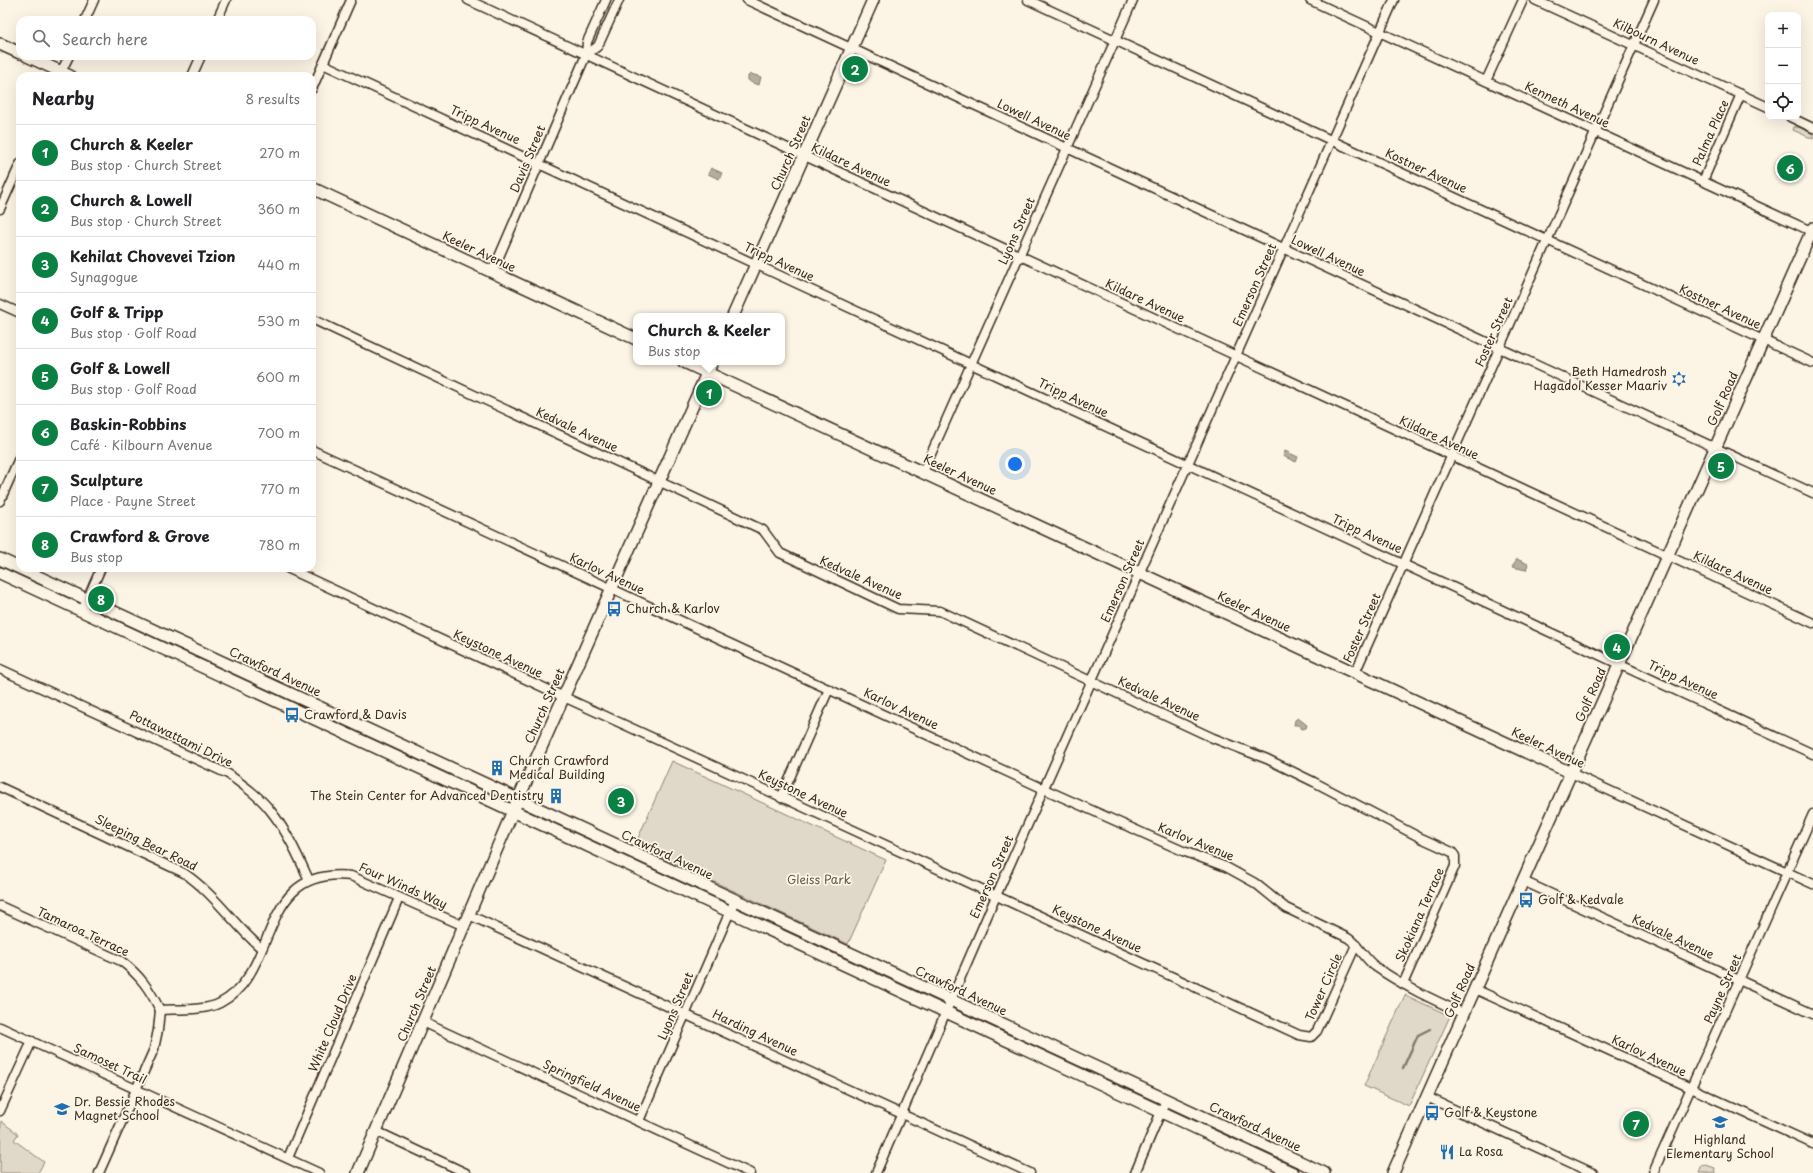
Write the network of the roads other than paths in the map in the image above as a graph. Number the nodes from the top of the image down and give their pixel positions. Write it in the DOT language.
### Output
graph roads {
  1 [pos="94,0"];
  2 [pos="226,0"];
  3 [pos="351,0"];
  4 [pos="468,0"];
  5 [pos="606,0"];
  6 [pos="619,0"];
  7 [pos="747,0"];
  8 [pos="873,0"];
  9 [pos="1028,0"];
  10 [pos="1133,0"];
  11 [pos="1310,0"];
  12 [pos="1394,0"];
  13 [pos="1523,0"];
  14 [pos="1535,0"];
  15 [pos="1654,0"];
  16 [pos="87,16"];
  17 [pos="219,16"];
  18 [pos="1380,32"];
  19 [pos="1115,40"];
  20 [pos="0,44"];
  21 [pos="1634,46"];
  22 [pos="852,48"];
  23 [pos="16,51"];
  24 [pos="586,55"];
  25 [pos="35,60"];
  26 [pos="68,60"];
  27 [pos="199,60"];
  28 [pos="323,64"];
  29 [pos="57,72"];
  30 [pos="64,72"];
  31 [pos="194,72"];
  32 [pos="316,80"];
  33 [pos="1486,81"];
  34 [pos="1741,94"];
  35 [pos="1765,106"];
  36 [pos="1796,120"];
  37 [pos="1813,128"];
  38 [pos="1596,132"];
  39 [pos="1332,141"];
  40 [pos="1067,148"];
  41 [pos="804,156"];
  42 [pos="540,164"];
  43 [pos="16,173"];
  44 [pos="1703,182"];
  45 [pos="316,190"];
  46 [pos="0,209"];
  47 [pos="1812,231"];
  48 [pos="1548,240"];
  49 [pos="1284,249"];
  50 [pos="1019,257"];
  51 [pos="756,265"];
  52 [pos="492,272"];
  53 [pos="0,304"];
  54 [pos="16,311"];
  55 [pos="734,313"];
  56 [pos="316,321"];
  57 [pos="633,338"];
  58 [pos="1763,340"];
  59 [pos="1500,348"];
  60 [pos="1236,356"];
  61 [pos="1813,363"];
  62 [pos="970,364"];
  63 [pos="691,365"];
  64 [pos="711,365"];
  65 [pos="708,373"];
  66 [pos="1715,448"];
  67 [pos="316,452"];
  68 [pos="1452,457"];
  69 [pos="16,465"];
  70 [pos="1188,465"];
  71 [pos="922,472"];
  72 [pos="659,481"];
  73 [pos="1813,493"];
  74 [pos="0,501"];
  75 [pos="1667,556"];
  76 [pos="0,559"];
  77 [pos="1404,565"];
  78 [pos="16,566"];
  79 [pos="28,572"];
  80 [pos="99,572"];
  81 [pos="295,572"];
  82 [pos="0,573"];
  83 [pos="1140,573"];
  84 [pos="612,590"];
  85 [pos="87,599"];
  86 [pos="82,611"];
  87 [pos="1813,624"];
  88 [pos="1619,664"];
  89 [pos="0,669"];
  90 [pos="1356,673"];
  91 [pos="1092,681"];
  92 [pos="829,688"];
  93 [pos="564,698"];
  94 [pos="302,699"];
  95 [pos="296,711"];
  96 [pos="1813,754"];
  97 [pos="1571,772"];
  98 [pos="0,787"];
  99 [pos="1044,789"];
  100 [pos="781,798"];
  101 [pos="518,799"];
  102 [pos="513,811"];
  103 [pos="1813,814"];
  104 [pos="1456,856"];
  105 [pos="1788,872"];
  106 [pos="309,880"];
  107 [pos="1523,881"];
  108 [pos="1813,884"];
  109 [pos="996,896"];
  110 [pos="399,898"];
  111 [pos="735,900"];
  112 [pos="0,906"];
  113 [pos="730,912"];
  114 [pos="469,914"];
  115 [pos="464,926"];
  116 [pos="1356,945"];
  117 [pos="261,948"];
  118 [pos="1740,980"];
  119 [pos="1403,984"];
  120 [pos="1475,989"];
  121 [pos="951,1000"];
  122 [pos="160,1010"];
  123 [pos="946,1012"];
  124 [pos="686,1014"];
  125 [pos="1464,1014"];
  126 [pos="1813,1014"];
  127 [pos="423,1022"];
  128 [pos="0,1027"];
  129 [pos="1311,1037"];
  130 [pos="32,1041"];
  131 [pos="1691,1088"];
  132 [pos="136,1089"];
  133 [pos="1427,1097"];
  134 [pos="1166,1100"];
  135 [pos="0,1111"];
  136 [pos="1161,1112"];
  137 [pos="902,1113"];
  138 [pos="639,1121"];
  139 [pos="376,1131"];
  140 [pos="1813,1144"];
  141 [pos="288,1158"];
  142 [pos="99,1173"];
  143 [pos="319,1173"];
  144 [pos="358,1173"];
  145 [pos="466,1173"];
  146 [pos="750,1173"];
  147 [pos="876,1173"];
  148 [pos="1030,1173"];
  149 [pos="1135,1173"];
  150 [pos="1293,1173"];
  151 [pos="1324,1173"];
  152 [pos="1393,1173"];
  153 [pos="1593,1173"];
  154 [pos="1654,1173"];
  1 -- 16 [label="street"];
  2 -- 17 [label="street"];
  3 -- 28 [label="street"];
  4 -- 24 [label="street, Kildare Avenue"];
  5 -- 24 [label="street, Davis Street"];
  6 -- 24 [label="street, Davis Street"];
  7 -- 22 [label="street, Lowell Avenue"];
  8 -- 22 [label="main road, Church Street"];
  9 -- 19 [label="street, Kostner Avenue"];
  10 -- 19 [label="street, Lyons Street"];
  11 -- 18 [label="street, Kenneth Avenue"];
  12 -- 18 [label="street, Emerson Street"];
  13 -- 33 [label="street"];
  14 -- 21 [label="street, Kilbourn Avenue"];
  15 -- 21 [label="street, Foster Street"];
  18 -- 33 [label="street, Kenneth Avenue"];
  18 -- 39 [label="street, Emerson Street"];
  19 -- 39 [label="street, Kostner Avenue"];
  19 -- 40 [label="street, Lyons Street"];
  20 -- 23 [label="main road"];
  21 -- 34 [label="street, Kilbourn Avenue"];
  21 -- 38 [label="street, Foster Street"];
  22 -- 40 [label="street, Lowell Avenue"];
  22 -- 41 [label="main road, Church Street"];
  24 -- 41 [label="street, Kildare Avenue"];
  24 -- 42 [label="street, Davis Street"];
  25 -- 29 [label="main road"];
  26 -- 30 [label="street"];
  27 -- 31 [label="street"];
  28 -- 32 [label="street"];
  28 -- 42 [label="street, Tripp Avenue"];
  33 -- 38 [label="street, Kenneth Avenue"];
  34 -- 35 [label="street, Kilbourn Avenue"];
  34 -- 44 [label="street, Palma Place"];
  36 -- 37 [label="street"];
  38 -- 44 [label="street, Kenneth Avenue"];
  38 -- 48 [label="street, Foster Street"];
  39 -- 48 [label="street, Kostner Avenue"];
  39 -- 49 [label="street, Emerson Street"];
  40 -- 49 [label="street, Lowell Avenue"];
  40 -- 50 [label="street, Lyons Street"];
  41 -- 50 [label="street, Kildare Avenue"];
  41 -- 51 [label="main road, Church Street"];
  42 -- 51 [label="street, Tripp Avenue"];
  42 -- 52 [label="street, Davis Street"];
  43 -- 46 [label="street"];
  44 -- 47 [label="street, Kenneth Avenue"];
  45 -- 52 [label="main road, Keeler Avenue"];
  47 -- 58 [label="main road, Golf Road"];
  48 -- 58 [label="street, Kostner Avenue"];
  48 -- 59 [label="street, Foster Street"];
  49 -- 59 [label="street, Lowell Avenue"];
  49 -- 60 [label="street, Emerson Street"];
  50 -- 60 [label="street, Kildare Avenue"];
  50 -- 62 [label="street, Lyons Street"];
  51 -- 55 [label="main road, Church Street"];
  51 -- 62 [label="street, Tripp Avenue"];
  52 -- 57 [label="main road, Keeler Avenue"];
  53 -- 54 [label="street"];
  56 -- 72 [label="street, Kedvale Avenue"];
  58 -- 61 [label="street, Kostner Avenue"];
  58 -- 66 [label="main road, Golf Road"];
  59 -- 66 [label="street, Lowell Avenue"];
  59 -- 68 [label="street, Foster Street"];
  60 -- 68 [label="street, Kildare Avenue"];
  60 -- 70 [label="street, Emerson Street"];
  62 -- 70 [label="street, Tripp Avenue"];
  62 -- 71 [label="street, Lyons Street"];
  63 -- 65 [label="main road, Keeler Avenue"];
  64 -- 65 [label="main road, Church Street"];
  65 -- 71 [label="main road, Keeler Avenue"];
  65 -- 72 [label="main road, Church Street"];
  66 -- 73 [label="street, Lowell Avenue"];
  66 -- 75 [label="main road, Golf Road"];
  67 -- 84 [label="street, Karlov Avenue"];
  68 -- 75 [label="street, Kildare Avenue"];
  68 -- 77 [label="street, Foster Street"];
  69 -- 74 [label="street"];
  70 -- 77 [label="street, Tripp Avenue"];
  70 -- 83 [label="street, Emerson Street"];
  71 -- 83 [label="main road, Keeler Avenue"];
  72 -- 84 [label="main road, Church Street"];
  72 -- 91 [label="street, Kedvale Avenue"];
  75 -- 87 [label="street, Kildare Avenue"];
  75 -- 88 [label="main road, Golf Road"];
  76 -- 78 [label="main road, Crawford Avenue"];
  77 -- 88 [label="street, Tripp Avenue"];
  77 -- 90 [label="street, Foster Street"];
  79 -- 85 [label="main road, Crawford Avenue"];
  80 -- 85 [label="street"];
  81 -- 93 [label="street, Keystone Avenue"];
  82 -- 86 [label="main road, Crawford Avenue"];
  83 -- 90 [label="main road, Keeler Avenue"];
  83 -- 91 [label="street, Emerson Street"];
  84 -- 92 [label="street, Karlov Avenue"];
  84 -- 93 [label="main road, Church Street"];
  85 -- 86 [label="street"];
  85 -- 94 [label="main road, Crawford Avenue"];
  86 -- 95 [label="main road, Crawford Avenue"];
  88 -- 96 [label="street, Tripp Avenue"];
  88 -- 97 [label="main road, Golf Road"];
  89 -- 106 [label="street, Pottawattami Drive"];
  90 -- 97 [label="main road, Keeler Avenue"];
  91 -- 99 [label="street, Emerson Street"];
  91 -- 104 [label="street, Kedvale Avenue"];
  92 -- 99 [label="street, Karlov Avenue"];
  92 -- 100 [label="street"];
  93 -- 100 [label="street, Keystone Avenue"];
  93 -- 101 [label="main road, Church Street"];
  94 -- 95 [label="street"];
  94 -- 101 [label="main road, Crawford Avenue"];
  95 -- 102 [label="main road, Crawford Avenue"];
  97 -- 105 [label="street, Keeler Avenue"];
  97 -- 107 [label="main road, Golf Road"];
  98 -- 117 [label="street, Sleeping Bear Road"];
  99 -- 109 [label="street, Emerson Street"];
  99 -- 116 [label="street, Karlov Avenue"];
  100 -- 109 [label="street, Keystone Avenue"];
  101 -- 102 [label="main road, Church Street"];
  101 -- 111 [label="main road, Crawford Avenue"];
  102 -- 113 [label="main road, Crawford Avenue"];
  102 -- 114 [label="main road, Church Street"];
  103 -- 105 [label="street, Payne Street"];
  104 -- 119 [label="street, Skokiana Terrace"];
  105 -- 108 [label="street, Keeler Avenue"];
  105 -- 118 [label="street, Payne Street"];
  106 -- 110 [label="street, Four Winds Way"];
  106 -- 117 [label="street, Four Winds Way"];
  107 -- 118 [label="street, Kedvale Avenue"];
  107 -- 120 [label="main road, Golf Road"];
  109 -- 121 [label="street, Emerson Street"];
  109 -- 129 [label="street, Keystone Avenue"];
  110 -- 115 [label="street, Four Winds Way"];
  110 -- 141 [label="street, White Cloud Drive"];
  111 -- 113 [label="street, Lyons Street"];
  111 -- 121 [label="main road, Crawford Avenue"];
  112 -- 122 [label="street, Tamaroa Terrace"];
  113 -- 123 [label="main road, Crawford Avenue"];
  113 -- 124 [label="street, Lyons Street"];
  114 -- 115 [label="main road, Church Street"];
  114 -- 124 [label="street, Harding Avenue"];
  115 -- 127 [label="main road, Church Street"];
  116 -- 119 [label="street, Karlov Avenue"];
  116 -- 129 [label="street, Tower Circle"];
  117 -- 122 [label="street, Four Winds Way"];
  118 -- 126 [label="street, Kedvale Avenue"];
  118 -- 131 [label="street, Payne Street"];
  119 -- 125 [label="street, Karlov Avenue"];
  120 -- 125 [label="main road, Golf Road"];
  120 -- 131 [label="street, Karlov Avenue"];
  121 -- 123 [label="street, Emerson Street"];
  121 -- 134 [label="main road, Crawford Avenue"];
  122 -- 132 [label="street"];
  123 -- 136 [label="main road, Crawford Avenue"];
  123 -- 137 [label="street, Emerson Street"];
  124 -- 137 [label="street, Harding Avenue"];
  124 -- 138 [label="street, Lyons Street"];
  125 -- 133 [label="main road, Golf Road"];
  127 -- 138 [label="street, Springfield Avenue"];
  127 -- 139 [label="main road, Church Street"];
  128 -- 130 [label="street, Samoset Trail"];
  130 -- 132 [label="street, Samoset Trail"];
  130 -- 135 [label="street"];
  131 -- 140 [label="street, Karlov Avenue"];
  131 -- 154 [label="street, Payne Street"];
  132 -- 141 [label="street, Samoset Trail"];
  132 -- 142 [label="street"];
  133 -- 152 [label="main road, Golf Road"];
  133 -- 153 [label="street"];
  134 -- 136 [label="street"];
  134 -- 151 [label="main road, Crawford Avenue"];
  136 -- 149 [label="street"];
  136 -- 150 [label="main road, Crawford Avenue"];
  137 -- 147 [label="street, Emerson Street"];
  137 -- 148 [label="street, Harding Avenue"];
  138 -- 146 [label="street, Springfield Avenue"];
  139 -- 144 [label="main road, Church Street"];
  139 -- 145 [label="street"];
  141 -- 143 [label="street, Samoset Trail"];
}
